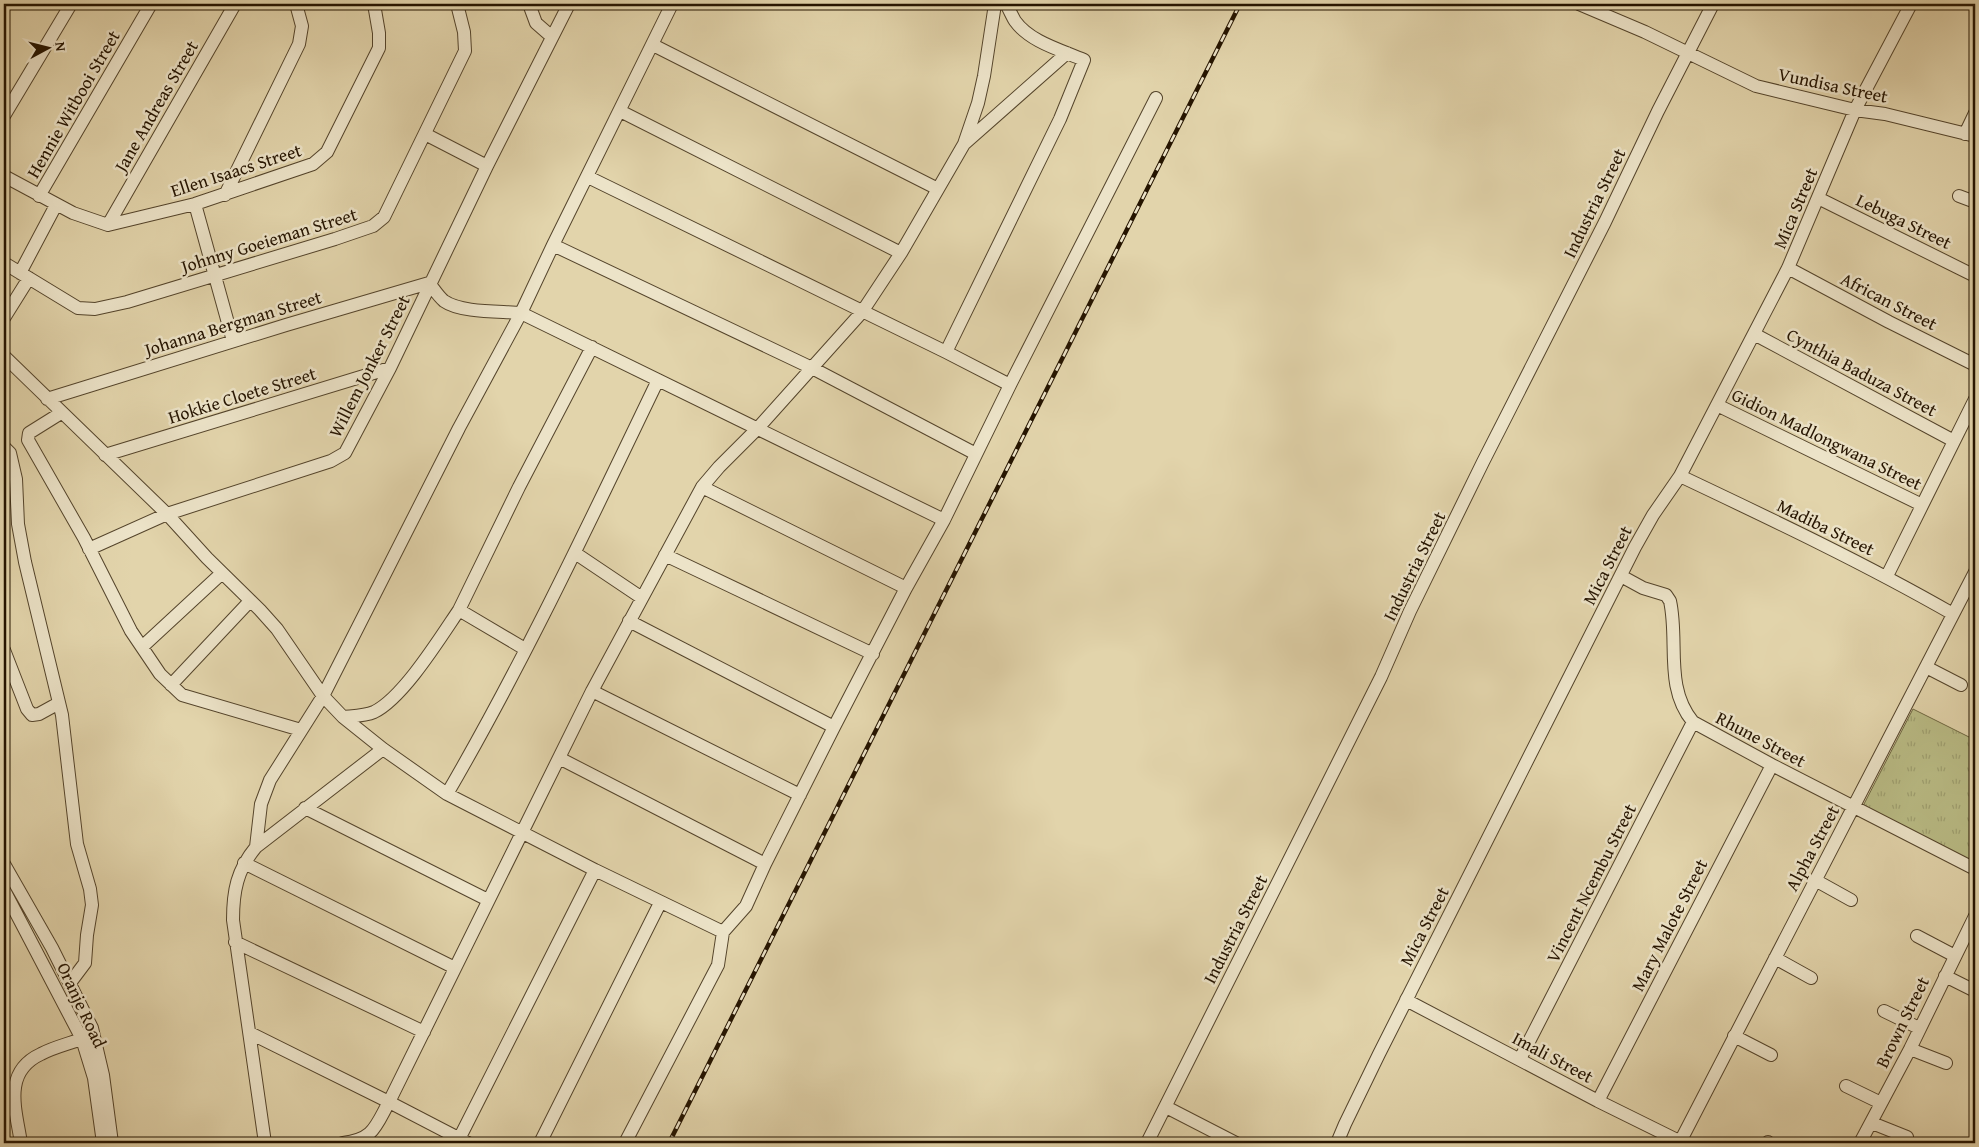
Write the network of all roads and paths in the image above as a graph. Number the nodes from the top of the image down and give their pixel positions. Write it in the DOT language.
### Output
graph roads {
  1 [pos="71,4"];
  2 [pos="152,4"];
  3 [pos="234,4"];
  4 [pos="296,4"];
  5 [pos="374,4"];
  6 [pos="456,4"];
  7 [pos="529,4"];
  8 [pos="569,4"];
  9 [pos="672,4"];
  10 [pos="995,4"];
  11 [pos="1006,4"];
  12 [pos="1579,4"];
  13 [pos="1713,4"];
  14 [pos="1911,4"];
  15 [pos="552,37"];
  16 [pos="653,45"];
  17 [pos="1067,53"];
  18 [pos="1689,54"];
  19 [pos="1156,98"];
  20 [pos="1855,110"];
  21 [pos="620,111"];
  22 [pos="1975,113"];
  23 [pos="4,116"];
  24 [pos="425,134"];
  25 [pos="1970,135"];
  26 [pos="964,144"];
  27 [pos="487,166"];
  28 [pos="4,176"];
  29 [pos="588,177"];
  30 [pos="938,189"];
  31 [pos="225,195"];
  32 [pos="39,196"];
  33 [pos="1959,196"];
  34 [pos="1818,198"];
  35 [pos="1975,202"];
  36 [pos="194,204"];
  37 [pos="56,205"];
  38 [pos="108,225"];
  39 [pos="553,245"];
  40 [pos="901,253"];
  41 [pos="4,263"];
  42 [pos="1788,268"];
  43 [pos="24,276"];
  44 [pos="213,276"];
  45 [pos="1975,276"];
  46 [pos="429,283"];
  47 [pos="862,312"];
  48 [pos="522,313"];
  49 [pos="4,318"];
  50 [pos="1754,334"];
  51 [pos="233,341"];
  52 [pos="592,348"];
  53 [pos="946,352"];
  54 [pos="4,356"];
  55 [pos="1975,364"];
  56 [pos="390,368"];
  57 [pos="812,368"];
  58 [pos="658,380"];
  59 [pos="1010,385"];
  60 [pos="47,399"];
  61 [pos="1975,402"];
  62 [pos="1717,405"];
  63 [pos="61,412"];
  64 [pos="758,428"];
  65 [pos="1954,441"];
  66 [pos="4,447"];
  67 [pos="976,454"];
  68 [pos="105,455"];
  69 [pos="1680,476"];
  70 [pos="702,487"];
  71 [pos="1922,505"];
  72 [pos="167,514"];
  73 [pos="944,520"];
  74 [pos="89,549"];
  75 [pos="575,553"];
  76 [pos="665,555"];
  77 [pos="1975,572"];
  78 [pos="222,573"];
  79 [pos="1621,576"];
  80 [pos="1887,576"];
  81 [pos="906,588"];
  82 [pos="1971,592"];
  83 [pos="642,598"];
  84 [pos="250,600"];
  85 [pos="459,610"];
  86 [pos="1953,614"];
  87 [pos="629,621"];
  88 [pos="142,647"];
  89 [pos="525,649"];
  90 [pos="4,650"];
  91 [pos="873,654"];
  92 [pos="1926,667"];
  93 [pos="171,685"];
  94 [pos="1962,685"];
  95 [pos="592,691"];
  96 [pos="323,696"];
  97 [pos="59,703"];
  98 [pos="343,717"];
  99 [pos="1693,722"];
  100 [pos="834,727"];
  101 [pos="301,730"];
  102 [pos="382,749"];
  103 [pos="559,758"];
  104 [pos="1772,765"];
  105 [pos="446,794"];
  106 [pos="800,795"];
  107 [pos="1853,807"];
  108 [pos="306,808"];
  109 [pos="522,832"];
  110 [pos="256,847"];
  111 [pos="244,863"];
  112 [pos="4,864"];
  113 [pos="765,864"];
  114 [pos="1975,868"];
  115 [pos="594,870"];
  116 [pos="1814,880"];
  117 [pos="4,890"];
  118 [pos="488,900"];
  119 [pos="1851,900"];
  120 [pos="660,903"];
  121 [pos="1975,916"];
  122 [pos="723,932"];
  123 [pos="1917,936"];
  124 [pos="235,942"];
  125 [pos="1955,956"];
  126 [pos="1775,958"];
  127 [pos="455,968"];
  128 [pos="1945,976"];
  129 [pos="1811,978"];
  130 [pos="70,984"];
  131 [pos="1975,991"];
  132 [pos="1406,1000"];
  133 [pos="1884,1011"];
  134 [pos="1919,1028"];
  135 [pos="424,1032"];
  136 [pos="250,1033"];
  137 [pos="1734,1036"];
  138 [pos="88,1037"];
  139 [pos="1910,1049"];
  140 [pos="1771,1055"];
  141 [pos="1520,1059"];
  142 [pos="1946,1063"];
  143 [pos="1846,1086"];
  144 [pos="1598,1101"];
  145 [pos="389,1102"];
  146 [pos="1881,1103"];
  147 [pos="1166,1107"];
  148 [pos="1872,1122"];
  149 [pos="1907,1137"];
  150 [pos="461,1142"];
  151 [pos="1682,1142"];
  152 [pos="21,1143"];
  153 [pos="103,1143"];
  154 [pos="112,1143"];
  155 [pos="265,1143"];
  156 [pos="343,1143"];
  157 [pos="540,1143"];
  158 [pos="625,1143"];
  159 [pos="1147,1143"];
  160 [pos="1236,1143"];
  161 [pos="1337,1143"];
  162 [pos="1860,1143"];
  1 -- 23 [label="street"];
  2 -- 32 [label="street, Hennie Witbooi Street"];
  3 -- 38 [label="street, Jane Andreas Street"];
  4 -- 31 [label="street"];
  5 -- 31 [label="street, Ellen Isaacs Street"];
  6 -- 24 [label="street, Johnny Goeieman Street"];
  7 -- 15 [label="street"];
  8 -- 15 [label="street, Willem Jonker Street"];
  9 -- 16 [label="street"];
  10 -- 26 [label="street"];
  11 -- 17 [label="street"];
  12 -- 18 [label="street, Vundisa Street"];
  13 -- 18 [label="street, Industria Street"];
  14 -- 20 [label="street, Mica Street"];
  15 -- 27 [label="street, Willem Jonker Street"];
  16 -- 21 [label="street"];
  16 -- 30 [label="street"];
  17 -- 26 [label="street"];
  17 -- 53 [label="street"];
  18 -- 20 [label="street, Vundisa Street"];
  18 -- 147 [label="street, Industria Street"];
  19 -- 59 [label="street"];
  20 -- 25 [label="street, Vundisa Street"];
  20 -- 34 [label="street, Mica Street"];
  21 -- 29 [label="street"];
  21 -- 40 [label="street"];
  22 -- 25 [label="street"];
  24 -- 27 [label="street"];
  24 -- 44 [label="street, Johnny Goeieman Street"];
  26 -- 30 [label="street"];
  27 -- 46 [label="street, Willem Jonker Street"];
  28 -- 32 [label="street"];
  29 -- 39 [label="street"];
  29 -- 47 [label="street"];
  30 -- 40 [label="street"];
  31 -- 36 [label="street, Ellen Isaacs Street"];
  32 -- 37 [label="street"];
  33 -- 35 [label="street"];
  34 -- 42 [label="street, Mica Street"];
  34 -- 45 [label="street, Lebuga Street"];
  36 -- 38 [label="street, Ellen Isaacs Street"];
  36 -- 44 [label="street"];
  37 -- 38 [label="street"];
  37 -- 43 [label="street"];
  39 -- 48 [label="street"];
  39 -- 57 [label="street"];
  40 -- 47 [label="street"];
  41 -- 43 [label="street, Johnny Goeieman Street"];
  42 -- 50 [label="street, Mica Street"];
  42 -- 55 [label="street, African Street"];
  43 -- 44 [label="street, Johnny Goeieman Street"];
  43 -- 49 [label="street"];
  44 -- 51 [label="street"];
  46 -- 48 [label="street"];
  46 -- 51 [label="street, Johanna Bergman Street"];
  46 -- 56 [label="street, Willem Jonker Street"];
  47 -- 53 [label="street"];
  47 -- 57 [label="street"];
  48 -- 52 [label="street"];
  48 -- 96 [label="street"];
  50 -- 62 [label="street, Mica Street"];
  50 -- 65 [label="street, Cynthia Baduza Street"];
  51 -- 60 [label="street, Johanna Bergman Street"];
  52 -- 58 [label="street"];
  52 -- 85 [label="street"];
  53 -- 59 [label="street"];
  54 -- 60 [label="street"];
  56 -- 68 [label="street, Hokkie Cloete Street"];
  56 -- 72 [label="street, Willem Jonker Street"];
  57 -- 64 [label="street"];
  57 -- 67 [label="street"];
  58 -- 64 [label="street"];
  58 -- 75 [label="street"];
  59 -- 67 [label="street"];
  60 -- 63 [label="street"];
  61 -- 65 [label="street"];
  62 -- 69 [label="street, Mica Street"];
  62 -- 71 [label="street, Gidion Madlongwana Street"];
  63 -- 68 [label="street"];
  63 -- 74 [label="street"];
  64 -- 70 [label="street"];
  64 -- 73 [label="street"];
  65 -- 71 [label="street"];
  66 -- 97 [label="street"];
  67 -- 73 [label="street"];
  68 -- 72 [label="street"];
  69 -- 79 [label="street, Mica Street"];
  69 -- 80 [label="street, Madiba Street"];
  70 -- 76 [label="street"];
  70 -- 81 [label="street"];
  71 -- 80 [label="street"];
  72 -- 74 [label="street, Willem Jonker Street"];
  72 -- 78 [label="street"];
  73 -- 81 [label="street"];
  74 -- 88 [label="street"];
  75 -- 83 [label="street"];
  75 -- 89 [label="street"];
  76 -- 83 [label="street"];
  76 -- 91 [label="street"];
  77 -- 82 [label="street, Alpha Street"];
  78 -- 84 [label="street"];
  78 -- 88 [label="street"];
  79 -- 99 [label="street, Rhune Street"];
  79 -- 132 [label="street, Mica Street"];
  80 -- 86 [label="street, Madiba Street"];
  81 -- 91 [label="street"];
  82 -- 86 [label="street, Alpha Street"];
  83 -- 87 [label="street"];
  84 -- 93 [label="street"];
  84 -- 96 [label="street"];
  85 -- 89 [label="street"];
  85 -- 98 [label="street"];
  86 -- 92 [label="street, Alpha Street"];
  87 -- 95 [label="street"];
  87 -- 100 [label="street"];
  88 -- 93 [label="street"];
  89 -- 105 [label="street"];
  90 -- 97 [label="street"];
  91 -- 100 [label="street"];
  92 -- 94 [label="street"];
  92 -- 107 [label="street, Alpha Street"];
  93 -- 101 [label="street"];
  95 -- 103 [label="street"];
  95 -- 106 [label="street"];
  96 -- 98 [label="street"];
  96 -- 101 [label="street"];
  97 -- 130 [label="street"];
  98 -- 102 [label="street"];
  99 -- 104 [label="street, Rhune Street"];
  99 -- 141 [label="street, Vincent Ncembu Street"];
  100 -- 106 [label="street"];
  101 -- 110 [label="street"];
  102 -- 105 [label="street"];
  102 -- 108 [label="street"];
  103 -- 109 [label="street"];
  103 -- 113 [label="street"];
  104 -- 107 [label="street, Rhune Street"];
  104 -- 144 [label="street, Mary Malote Street"];
  105 -- 109 [label="street"];
  106 -- 113 [label="street"];
  107 -- 114 [label="street, Rhune Street"];
  107 -- 116 [label="street, Alpha Street"];
  108 -- 110 [label="street"];
  108 -- 118 [label="street"];
  109 -- 115 [label="street"];
  109 -- 118 [label="street"];
  110 -- 111 [label="street"];
  111 -- 124 [label="street"];
  111 -- 127 [label="street"];
  112 -- 130 [label="street"];
  113 -- 122 [label="street"];
  115 -- 120 [label="street"];
  115 -- 150 [label="street"];
  116 -- 119 [label="street"];
  116 -- 126 [label="street, Alpha Street"];
  117 -- 138 [label="street, Oranje Road"];
  118 -- 127 [label="street"];
  120 -- 122 [label="street"];
  120 -- 157 [label="street"];
  121 -- 125 [label="street, Brown Street"];
  122 -- 158 [label="street"];
  123 -- 125 [label="street"];
  124 -- 135 [label="street"];
  124 -- 136 [label="street"];
  125 -- 128 [label="street, Brown Street"];
  126 -- 129 [label="street"];
  126 -- 137 [label="street, Alpha Street"];
  127 -- 135 [label="street"];
  128 -- 131 [label="street"];
  128 -- 134 [label="street, Brown Street"];
  130 -- 138 [label="street"];
  132 -- 141 [label="street, Imali Street"];
  132 -- 161 [label="street, Mica Street"];
  133 -- 134 [label="street"];
  134 -- 139 [label="street, Brown Street"];
  135 -- 145 [label="street"];
  136 -- 145 [label="street"];
  136 -- 155 [label="street"];
  137 -- 140 [label="street"];
  137 -- 151 [label="street, Alpha Street"];
  138 -- 152 [label="street"];
  138 -- 153 [label="street, Oranje Road"];
  138 -- 154 [label="street"];
  139 -- 142 [label="street"];
  139 -- 146 [label="street, Brown Street"];
  141 -- 144 [label="street, Imali Street"];
  143 -- 146 [label="street"];
  144 -- 151 [label="street, Imali Street"];
  145 -- 150 [label="street"];
  145 -- 156 [label="street"];
  146 -- 148 [label="street, Brown Street"];
  147 -- 159 [label="street, Industria Street"];
  147 -- 160 [label="street"];
  148 -- 149 [label="street"];
  148 -- 162 [label="street, Brown Street"];
}
